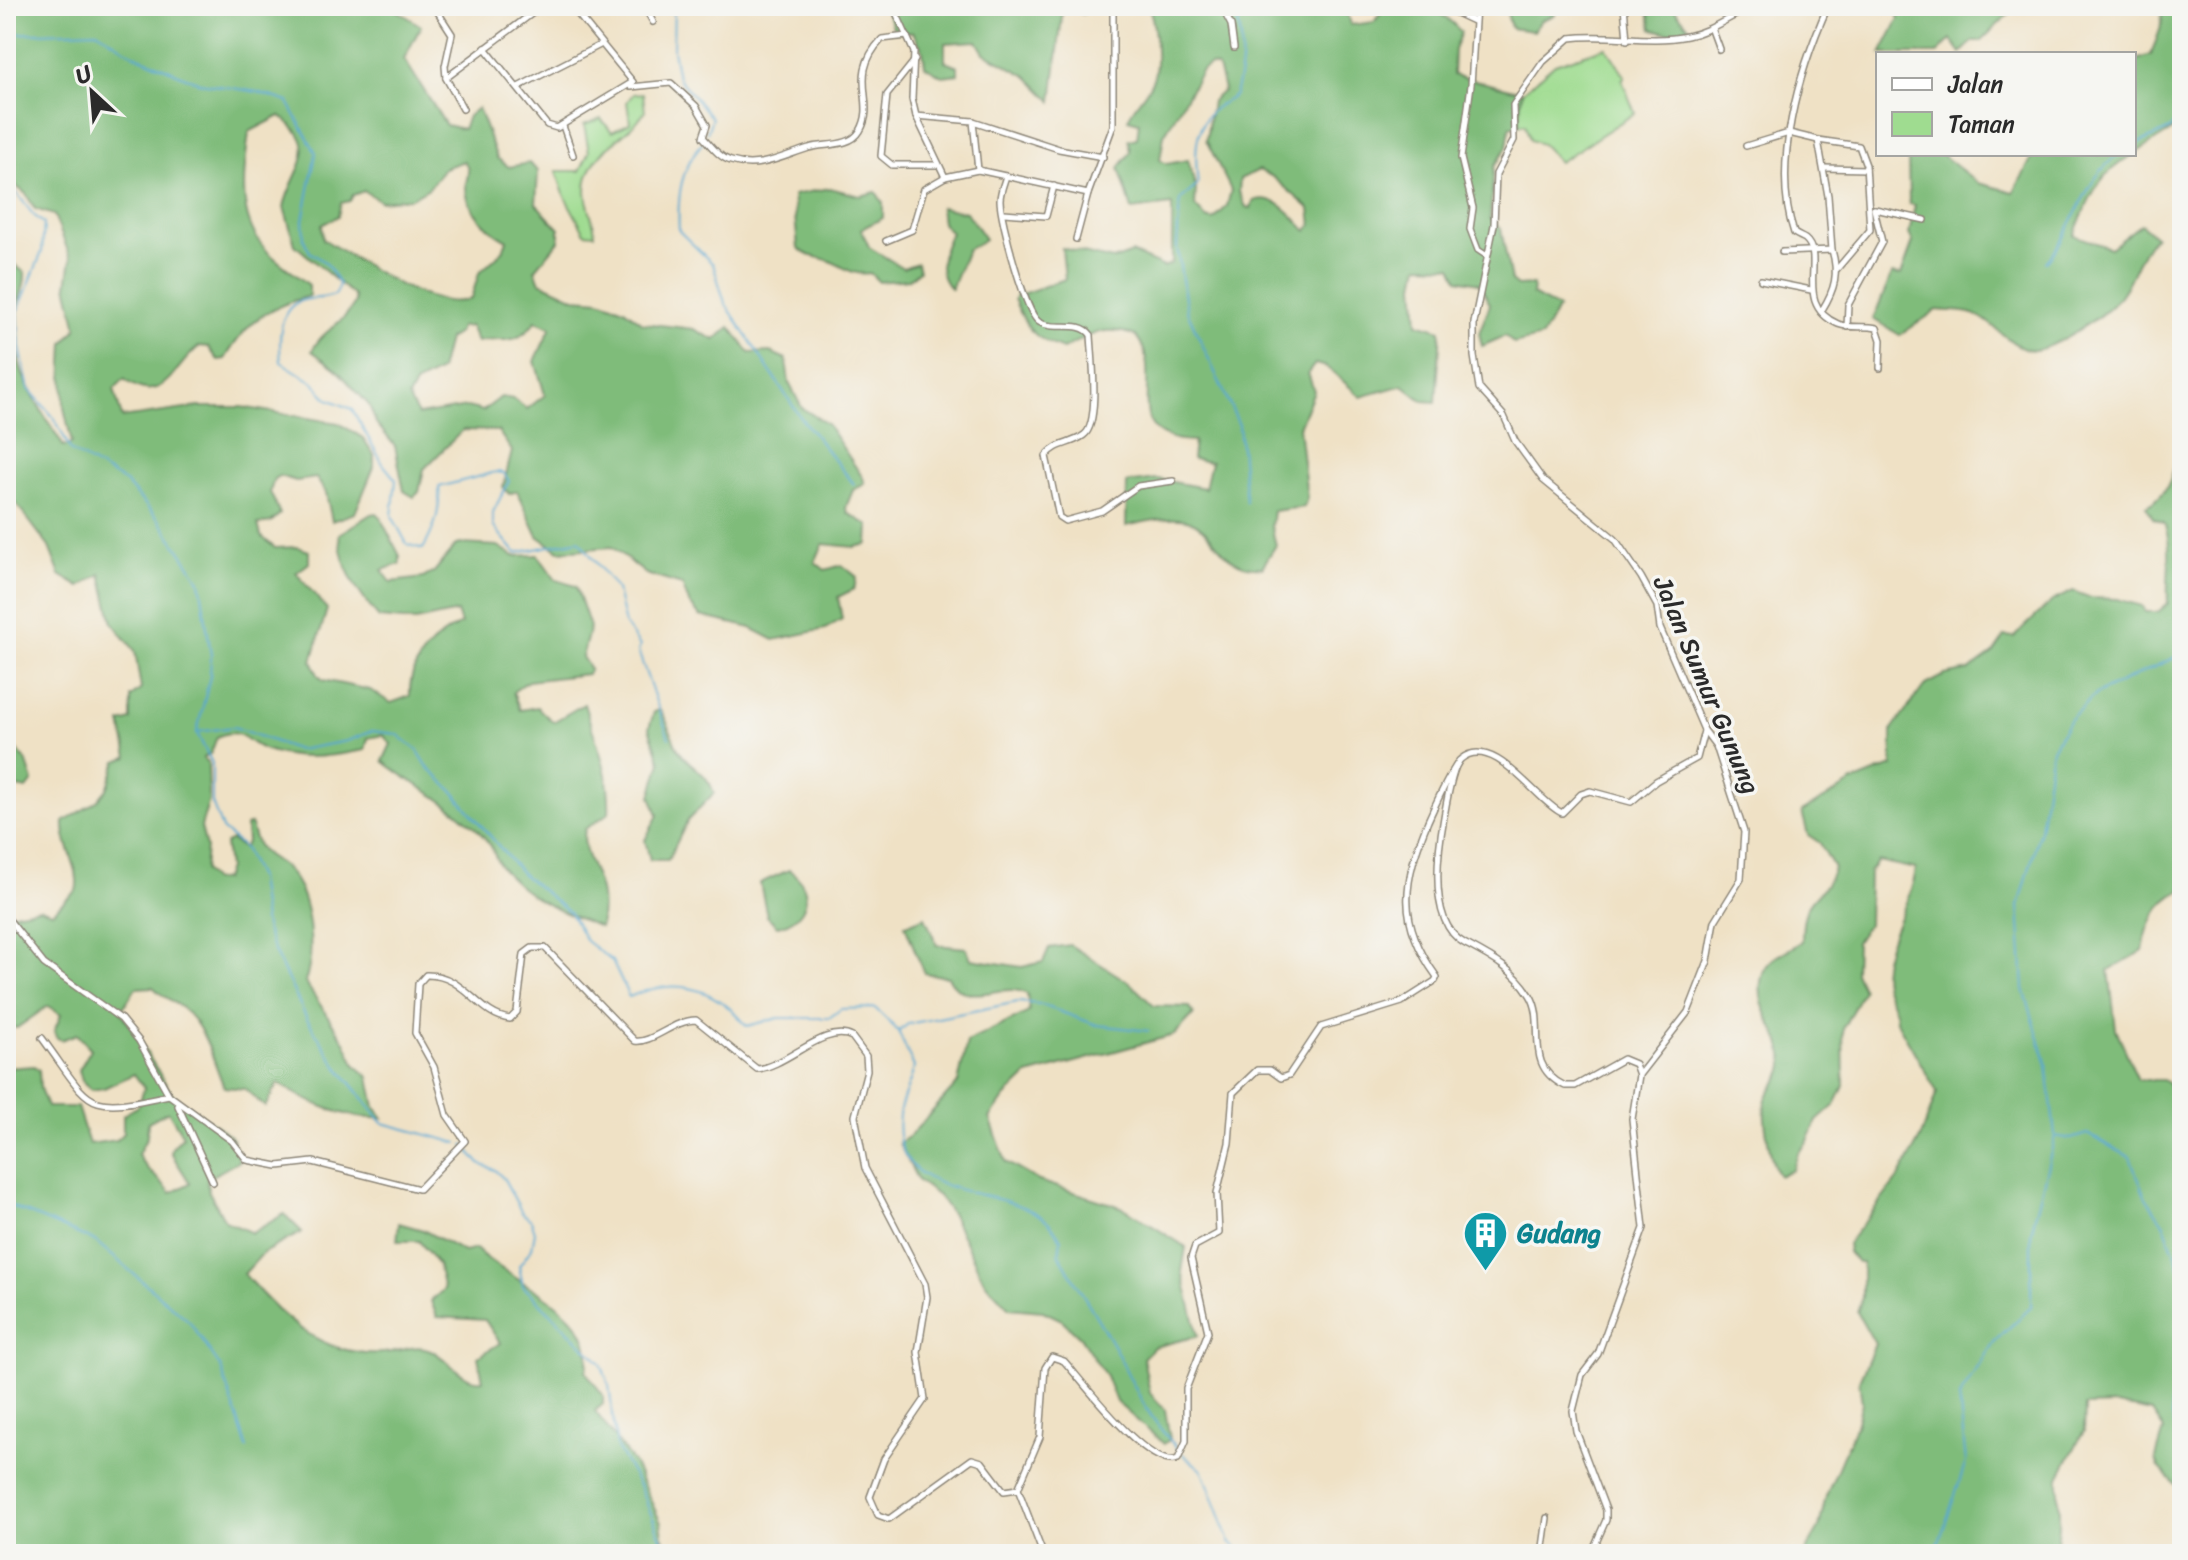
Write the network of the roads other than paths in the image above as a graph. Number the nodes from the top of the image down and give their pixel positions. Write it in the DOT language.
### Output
graph roads {
  1 [pos="525,6"];
  2 [pos="542,6"];
  3 [pos="571,6"];
  4 [pos="644,6"];
  5 [pos="893,6"];
  6 [pos="1113,6"];
  7 [pos="1221,6"];
  8 [pos="1441,6"];
  9 [pos="1476,6"];
  10 [pos="1624,6"];
  11 [pos="1755,6"];
  12 [pos="1828,6"];
  13 [pos="437,7"];
  14 [pos="531,14"];
  15 [pos="1473,21"];
  16 [pos="653,22"];
  17 [pos="1712,30"];
  18 [pos="907,36"];
  19 [pos="1627,40"];
  20 [pos="600,45"];
  21 [pos="485,48"];
  22 [pos="1234,48"];
  23 [pos="1719,49"];
  24 [pos="915,59"];
  25 [pos="446,78"];
  26 [pos="518,87"];
  27 [pos="631,87"];
  28 [pos="463,109"];
  29 [pos="916,116"];
  30 [pos="973,121"];
  31 [pos="563,126"];
  32 [pos="1789,133"];
  33 [pos="1818,140"];
  34 [pos="1746,146"];
  35 [pos="573,155"];
  36 [pos="1103,157"];
  37 [pos="938,165"];
  38 [pos="1824,168"];
  39 [pos="1866,169"];
  40 [pos="978,170"];
  41 [pos="1006,176"];
  42 [pos="945,177"];
  43 [pos="1054,186"];
  44 [pos="1088,194"];
  45 [pos="1872,208"];
  46 [pos="1004,213"];
  47 [pos="1925,220"];
  48 [pos="1076,239"];
  49 [pos="886,241"];
  50 [pos="1832,250"];
  51 [pos="1782,252"];
  52 [pos="1812,253"];
  53 [pos="1487,256"];
  54 [pos="1837,269"];
  55 [pos="1761,280"];
  56 [pos="1811,290"];
  57 [pos="1822,310"];
  58 [pos="1847,327"];
  59 [pos="1880,368"];
  60 [pos="1173,481"];
  61 [pos="1704,730"];
  62 [pos="1459,761"];
  63 [pos="6,916"];
  64 [pos="42,1038"];
  65 [pos="1639,1075"];
  66 [pos="169,1095"];
  67 [pos="176,1102"];
  68 [pos="213,1182"];
  69 [pos="1018,1489"];
  70 [pos="1547,1518"];
  71 [pos="1043,1554"];
  72 [pos="1542,1554"];
  73 [pos="1591,1554"];
  1 -- 14 [label="street"];
  2 -- 14 [label="street"];
  3 -- 20 [label="street"];
  4 -- 16 [label="street"];
  5 -- 18 [label="street"];
  6 -- 36 [label="street"];
  7 -- 22 [label="street"];
  8 -- 15 [label="street"];
  9 -- 15 [label="street"];
  10 -- 19 [label="street"];
  11 -- 17 [label="street, Jalan Sumur Gunung"];
  12 -- 32 [label="street"];
  13 -- 25 [label="street"];
  14 -- 21 [label="street"];
  15 -- 53 [label="street"];
  17 -- 19 [label="street, Jalan Sumur Gunung"];
  17 -- 23 [label="street"];
  18 -- 24 [label="street"];
  18 -- 27 [label="street"];
  19 -- 53 [label="street, Jalan Sumur Gunung"];
  20 -- 26 [label="street"];
  20 -- 27 [label="street"];
  21 -- 25 [label="street"];
  21 -- 26 [label="street"];
  24 -- 29 [label="street"];
  24 -- 37 [label="street"];
  25 -- 28 [label="street"];
  26 -- 31 [label="street"];
  27 -- 31 [label="street"];
  29 -- 30 [label="street"];
  29 -- 37 [label="street"];
  30 -- 36 [label="street"];
  30 -- 40 [label="street"];
  31 -- 35 [label="street"];
  32 -- 33 [label="street"];
  32 -- 34 [label="street"];
  32 -- 52 [label="street"];
  33 -- 38 [label="street"];
  33 -- 39 [label="street"];
  36 -- 44 [label="street"];
  37 -- 42 [label="street"];
  38 -- 39 [label="street"];
  38 -- 50 [label="street"];
  39 -- 45 [label="street"];
  40 -- 41 [label="street"];
  40 -- 42 [label="street"];
  41 -- 43 [label="street"];
  41 -- 46 [label="street"];
  42 -- 49 [label="street"];
  43 -- 44 [label="street"];
  43 -- 46 [label="street"];
  44 -- 48 [label="street"];
  45 -- 47 [label="street"];
  45 -- 54 [label="street"];
  45 -- 58 [label="street"];
  46 -- 60 [label="street"];
  50 -- 52 [label="street"];
  50 -- 54 [label="street"];
  51 -- 52 [label="street"];
  52 -- 56 [label="street"];
  53 -- 61 [label="street, Jalan Sumur Gunung"];
  54 -- 57 [label="street"];
  55 -- 56 [label="street"];
  56 -- 57 [label="street"];
  57 -- 58 [label="street"];
  58 -- 59 [label="street"];
  61 -- 62 [label="street"];
  61 -- 65 [label="street, Jalan Sumur Gunung"];
  62 -- 65 [label="street"];
  62 -- 69 [label="street"];
  63 -- 66 [label="street"];
  64 -- 66 [label="street"];
  65 -- 73 [label="street"];
  66 -- 67 [label="street"];
  67 -- 68 [label="street"];
  67 -- 69 [label="street"];
  69 -- 71 [label="street"];
  70 -- 72 [label="street"];
}
